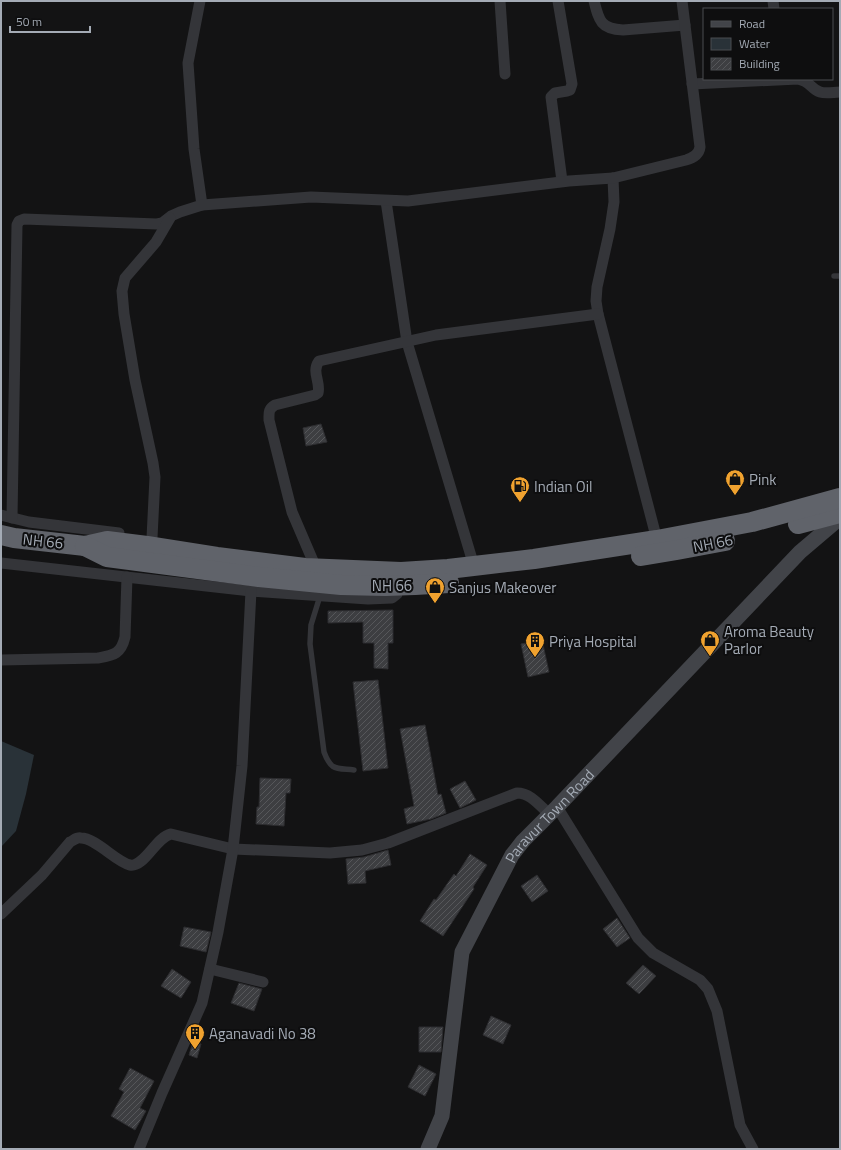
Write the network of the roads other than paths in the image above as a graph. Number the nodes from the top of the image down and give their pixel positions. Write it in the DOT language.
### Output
graph roads {
  1 [pos="200,1"];
  2 [pos="500,1"];
  3 [pos="558,1"];
  4 [pos="594,1"];
  5 [pos="682,1"];
  6 [pos="685,25"];
  7 [pos="505,74"];
  8 [pos="771,80"];
  9 [pos="803,80"];
  10 [pos="692,84"];
  11 [pos="840,92"];
  12 [pos="613,178"];
  13 [pos="562,182"];
  14 [pos="386,201"];
  15 [pos="202,205"];
  16 [pos="171,216"];
  17 [pos="598,314"];
  18 [pos="407,342"];
  19 [pos="840,498"];
  20 [pos="840,513"];
  21 [pos="6,516"];
  22 [pos="840,518"];
  23 [pos="803,523"];
  24 [pos="1,534"];
  25 [pos="152,538"];
  26 [pos="657,540"];
  27 [pos="86,546"];
  28 [pos="800,552"];
  29 [pos="203,555"];
  30 [pos="1,563"];
  31 [pos="474,566"];
  32 [pos="316,568"];
  33 [pos="127,577"];
  34 [pos="398,586"];
  35 [pos="251,591"];
  36 [pos="320,596"];
  37 [pos="1,660"];
  38 [pos="354,770"];
  39 [pos="554,811"];
  40 [pos="233,849"];
  41 [pos="1,914"];
  42 [pos="210,969"];
  43 [pos="263,982"];
  44 [pos="139,1149"];
  45 [pos="428,1149"];
  46 [pos="753,1149"];
  1 -- 15 [label="street"];
  2 -- 7 [label="street"];
  3 -- 13 [label="street"];
  4 -- 6 [label="street"];
  5 -- 6 [label="street"];
  6 -- 10 [label="street"];
  8 -- 10 [label="street"];
  9 -- 11 [label="street"];
  10 -- 12 [label="street"];
  12 -- 13 [label="street"];
  12 -- 17 [label="street"];
  13 -- 14 [label="street"];
  14 -- 15 [label="street"];
  14 -- 18 [label="street"];
  15 -- 16 [label="street"];
  16 -- 21 [label="street"];
  16 -- 25 [label="street"];
  17 -- 18 [label="street"];
  17 -- 26 [label="street"];
  18 -- 31 [label="street"];
  18 -- 32 [label="street"];
  19 -- 26 [label="highway, NH 66"];
  20 -- 23 [label="highway, NH 66"];
  21 -- 25 [label="street"];
  22 -- 28 [label="main road, Paravur Town Road"];
  23 -- 28 [label="main road"];
  23 -- 34 [label="highway, NH 66"];
  24 -- 27 [label="highway, NH 66"];
  25 -- 29 [label="street"];
  26 -- 31 [label="highway, NH 66"];
  27 -- 29 [label="highway, NH 66"];
  27 -- 34 [label="highway, NH 66"];
  28 -- 39 [label="main road, Paravur Town Road"];
  29 -- 32 [label="highway, NH 66"];
  30 -- 33 [label="street"];
  31 -- 32 [label="highway, NH 66"];
  33 -- 35 [label="street"];
  33 -- 37 [label="street"];
  34 -- 36 [label="street"];
  35 -- 36 [label="street"];
  35 -- 40 [label="street"];
  36 -- 38 [label="lane"];
  39 -- 40 [label="street"];
  39 -- 45 [label="main road, Paravur Town Road"];
  39 -- 46 [label="street"];
  40 -- 41 [label="street"];
  40 -- 42 [label="street"];
  42 -- 43 [label="street"];
  42 -- 44 [label="street"];
}
